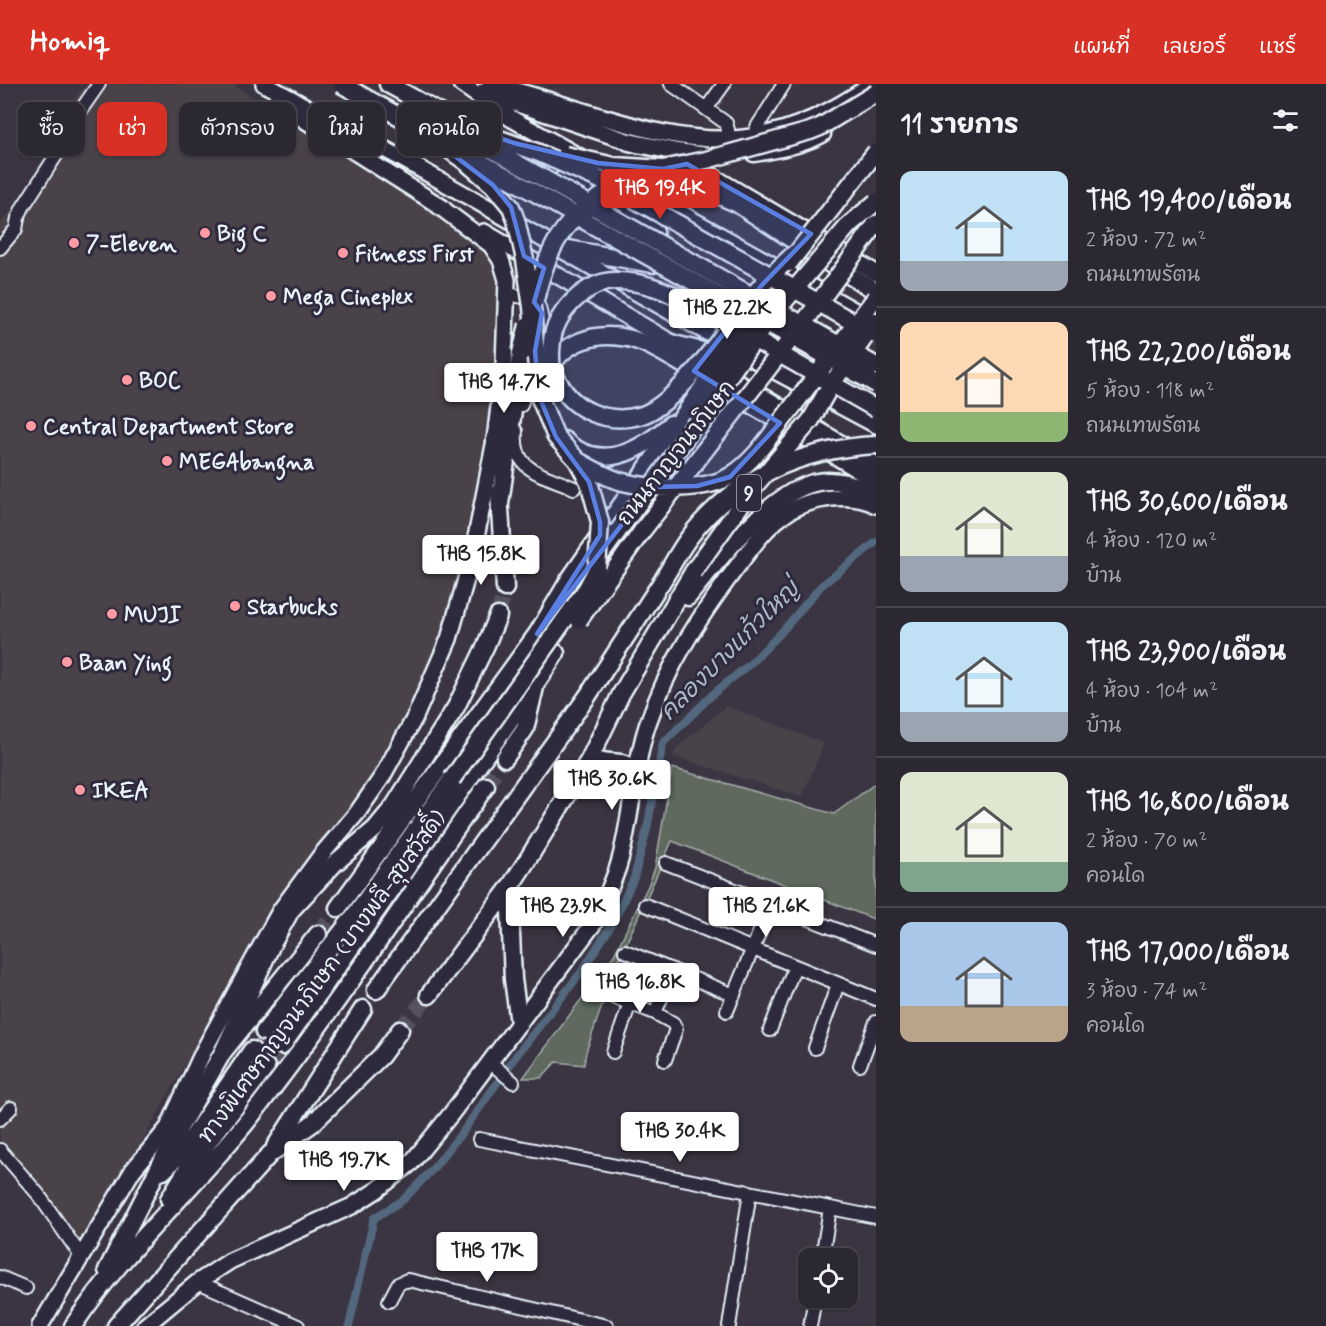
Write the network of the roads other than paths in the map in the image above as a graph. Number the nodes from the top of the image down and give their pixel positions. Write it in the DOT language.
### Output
graph roads {
  1 [pos="99,84"];
  2 [pos="333,84"];
  3 [pos="341,84"];
  4 [pos="375,84"];
  5 [pos="388,84"];
  6 [pos="490,84"];
  7 [pos="671,84"];
  8 [pos="724,84"];
  9 [pos="784,84"];
  10 [pos="872,84"];
  11 [pos="265,85"];
  12 [pos="463,85"];
  13 [pos="517,87"];
  14 [pos="876,93"];
  15 [pos="876,99"];
  16 [pos="398,102"];
  17 [pos="397,109"];
  18 [pos="706,109"];
  19 [pos="755,137"];
  20 [pos="728,139"];
  21 [pos="501,140"];
  22 [pos="629,142"];
  23 [pos="514,143"];
  24 [pos="876,152"];
  25 [pos="460,156"];
  26 [pos="484,156"];
  27 [pos="488,156"];
  28 [pos="876,202"];
  29 [pos="436,204"];
  30 [pos="876,224"];
  31 [pos="0,248"];
  32 [pos="562,248"];
  33 [pos="795,253"];
  34 [pos="653,264"];
  35 [pos="876,273"];
  36 [pos="876,291"];
  37 [pos="507,294"];
  38 [pos="876,297"];
  39 [pos="876,322"];
  40 [pos="876,335"];
  41 [pos="876,340"];
  42 [pos="672,342"];
  43 [pos="876,360"];
  44 [pos="876,366"];
  45 [pos="773,370"];
  46 [pos="876,384"];
  47 [pos="876,390"];
  48 [pos="688,409"];
  49 [pos="876,409"];
  50 [pos="811,420"];
  51 [pos="876,425"];
  52 [pos="495,440"];
  53 [pos="876,445"];
  54 [pos="577,460"];
  55 [pos="876,465"];
  56 [pos="876,480"];
  57 [pos="574,488"];
  58 [pos="876,493"];
  59 [pos="500,504"];
  60 [pos="876,505"];
  61 [pos="613,528"];
  62 [pos="505,588"];
  63 [pos="498,615"];
  64 [pos="657,634"];
  65 [pos="536,683"];
  66 [pos="505,758"];
  67 [pos="589,760"];
  68 [pos="637,768"];
  69 [pos="486,786"];
  70 [pos="666,863"];
  71 [pos="509,888"];
  72 [pos="771,904"];
  73 [pos="645,905"];
  74 [pos="338,908"];
  75 [pos="318,934"];
  76 [pos="876,945"];
  77 [pos="752,949"];
  78 [pos="625,951"];
  79 [pos="795,966"];
  80 [pos="673,970"];
  81 [pos="838,984"];
  82 [pos="376,990"];
  83 [pos="429,995"];
  84 [pos="608,995"];
  85 [pos="734,995"];
  86 [pos="876,999"];
  87 [pos="630,1003"];
  88 [pos="363,1009"];
  89 [pos="727,1011"];
  90 [pos="655,1013"];
  91 [pos="876,1022"];
  92 [pos="519,1023"];
  93 [pos="400,1030"];
  94 [pos="770,1030"];
  95 [pos="264,1032"];
  96 [pos="282,1046"];
  97 [pos="815,1048"];
  98 [pos="252,1050"];
  99 [pos="223,1052"];
  100 [pos="613,1052"];
  101 [pos="665,1060"];
  102 [pos="490,1062"];
  103 [pos="860,1065"];
  104 [pos="266,1067"];
  105 [pos="513,1082"];
  106 [pos="11,1108"];
  107 [pos="0,1119"];
  108 [pos="479,1139"];
  109 [pos="0,1150"];
  110 [pos="270,1154"];
  111 [pos="154,1180"];
  112 [pos="750,1192"];
  113 [pos="830,1208"];
  114 [pos="876,1217"];
  115 [pos="153,1226"];
  116 [pos="824,1248"];
  117 [pos="81,1256"];
  118 [pos="0,1277"];
  119 [pos="198,1282"];
  120 [pos="26,1288"];
  121 [pos="389,1301"];
  122 [pos="88,1304"];
  123 [pos="813,1308"];
  124 [pos="40,1326"];
  125 [pos="73,1326"];
  126 [pos="116,1326"];
  127 [pos="146,1326"];
  128 [pos="298,1326"];
  129 [pos="607,1326"];
  130 [pos="729,1326"];
  131 [pos="810,1326"];
  1 -- 31 [label="street"];
  2 -- 34 [label="highway"];
  3 -- 17 [label="highway, bridge"];
  4 -- 16 [label="highway"];
  5 -- 43 [label="highway"];
  6 -- 13 [label="main road"];
  7 -- 18 [label="street"];
  8 -- 18 [label="street"];
  9 -- 19 [label="street"];
  10 -- 19 [label="main road"];
  11 -- 29 [label="main road"];
  11 -- 32 [label="main road"];
  12 -- 22 [label="main road"];
  12 -- 39 [label="main road"];
  13 -- 20 [label="main road"];
  14 -- 23 [label="highway, bridge"];
  15 -- 22 [label="highway"];
  18 -- 20 [label="street"];
  19 -- 20 [label="main road"];
  21 -- 23 [label="highway, bridge"];
  22 -- 35 [label="main road"];
  23 -- 40 [label="highway, bridge"];
  24 -- 33 [label="highway, ถนนกาญจนาภิเษก, bridge"];
  25 -- 54 [label="highway, bridge"];
  26 -- 46 [label="highway, bridge"];
  27 -- 44 [label="highway, bridge"];
  28 -- 61 [label="highway, bridge"];
  29 -- 37 [label="main road"];
  29 -- 42 [label="main road"];
  30 -- 65 [label="highway, ถนนกาญจนาภิเษก, bridge"];
  32 -- 34 [label="highway"];
  32 -- 45 [label="main road"];
  33 -- 48 [label="highway, ถนนกาญจนาภิเษก, bridge"];
  33 -- 49 [label="highway, bridge"];
  34 -- 47 [label="highway"];
  36 -- 59 [label="highway, bridge"];
  37 -- 52 [label="main road"];
  37 -- 57 [label="street"];
  38 -- 54 [label="highway, bridge"];
  39 -- 50 [label="highway, 9, bridge"];
  41 -- 50 [label="highway, bridge"];
  42 -- 45 [label="main road"];
  42 -- 55 [label="highway"];
  45 -- 51 [label="main road"];
  48 -- 56 [label="highway"];
  48 -- 61 [label="highway, ถนนกาญจนาภิเษก"];
  50 -- 64 [label="highway, 9, bridge"];
  52 -- 59 [label="highway"];
  52 -- 117 [label="main road"];
  53 -- 82 [label="highway, bridge"];
  54 -- 95 [label="highway, ทางพิเศษกาญจนาภิเษก (บางพลี-สุขสวัสดิ์), bridge"];
  58 -- 64 [label="highway"];
  59 -- 62 [label="highway"];
  60 -- 68 [label="main road"];
  61 -- 74 [label="highway, ทางพิเศษกาญจนาภิเษก (บางพลี-สุขสวัสดิ์)"];
  63 -- 99 [label="highway"];
  64 -- 67 [label="highway"];
  65 -- 66 [label="highway"];
  65 -- 96 [label="highway"];
  67 -- 68 [label="highway"];
  67 -- 71 [label="highway"];
  68 -- 92 [label="main road"];
  69 -- 115 [label="highway, ทางพิเศษกาญจนาภิเษก (บางพลี-สุขสวัสดิ์)"];
  70 -- 72 [label="street"];
  71 -- 83 [label="highway"];
  71 -- 92 [label="highway"];
  72 -- 76 [label="street"];
  72 -- 77 [label="street"];
  73 -- 77 [label="street"];
  75 -- 99 [label="highway, ทางพิเศษกาญจนาภิเษก (บางพลี-สุขสวัสดิ์)"];
  77 -- 79 [label="street"];
  77 -- 85 [label="street"];
  78 -- 80 [label="street"];
  79 -- 81 [label="street"];
  79 -- 94 [label="street"];
  80 -- 85 [label="street"];
  80 -- 90 [label="street"];
  81 -- 86 [label="street"];
  81 -- 97 [label="street"];
  84 -- 87 [label="street"];
  85 -- 89 [label="street"];
  87 -- 90 [label="street"];
  87 -- 100 [label="street"];
  88 -- 110 [label="highway"];
  90 -- 101 [label="street"];
  91 -- 103 [label="street"];
  92 -- 102 [label="main road"];
  93 -- 110 [label="highway"];
  98 -- 111 [label="highway, ทางพิเศษกาญจนาภิเษก (บางพลี-สุขสวัสดิ์)"];
  99 -- 111 [label="highway, ทางพิเศษกาญจนาภิเษก (บางพลี-สุขสวัสดิ์)"];
  102 -- 105 [label="street"];
  102 -- 119 [label="main road"];
  104 -- 115 [label="highway"];
  106 -- 107 [label="street"];
  108 -- 112 [label="street"];
  109 -- 117 [label="street"];
  110 -- 126 [label="highway"];
  111 -- 122 [label="highway, ทางพิเศษกาญจนาภิเษก (บางพลี-สุขสวัสดิ์)"];
  112 -- 113 [label="street"];
  112 -- 130 [label="street"];
  113 -- 114 [label="street"];
  113 -- 116 [label="street"];
  115 -- 122 [label="highway, ทางพิเศษกาญจนาภิเษก (บางพลี-สุขสวัสดิ์)"];
  117 -- 124 [label="main road"];
  118 -- 120 [label="street"];
  119 -- 127 [label="main road"];
  119 -- 128 [label="street"];
  121 -- 129 [label="street"];
  122 -- 125 [label="highway, ทางพิเศษกาญจนาภิเษก (บางพลี-สุขสวัสดิ์)"];
  123 -- 131 [label="street"];
}
